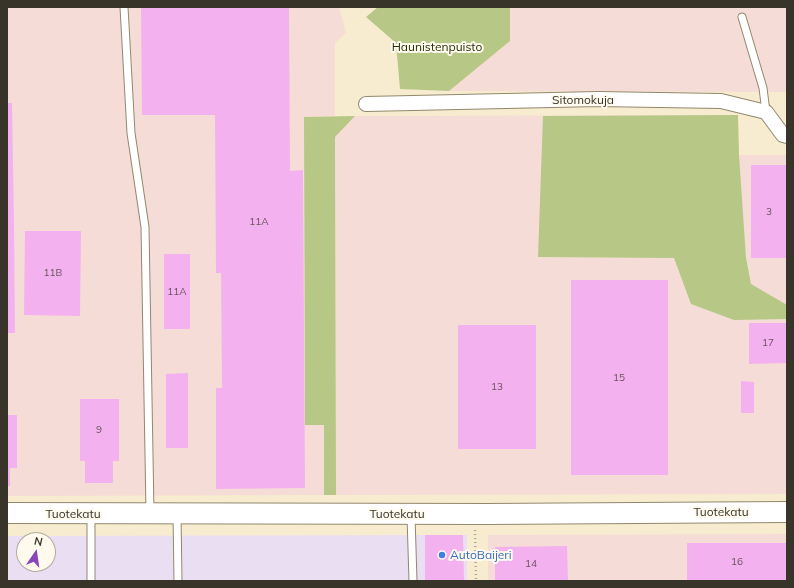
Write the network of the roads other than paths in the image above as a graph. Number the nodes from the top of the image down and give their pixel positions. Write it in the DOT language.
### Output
graph roads {
  1 [pos="124,7"];
  2 [pos="742,17"];
  3 [pos="366,104"];
  4 [pos="766,112"];
  5 [pos="787,136"];
  6 [pos="787,512"];
  7 [pos="7,513"];
  8 [pos="91,514"];
  9 [pos="150,514"];
  10 [pos="177,514"];
  11 [pos="411,514"];
  12 [pos="91,581"];
  13 [pos="178,581"];
  14 [pos="413,581"];
  1 -- 9 [label="lane"];
  2 -- 4 [label="lane"];
  3 -- 4 [label="street, Sitomokuja"];
  4 -- 5 [label="street"];
  6 -- 11 [label="street, Tuotekatu"];
  7 -- 8 [label="street, Tuotekatu"];
  8 -- 9 [label="street, Tuotekatu"];
  8 -- 12 [label="lane"];
  9 -- 10 [label="street, Tuotekatu"];
  10 -- 11 [label="street, Tuotekatu"];
  10 -- 13 [label="lane"];
  11 -- 14 [label="lane"];
}
